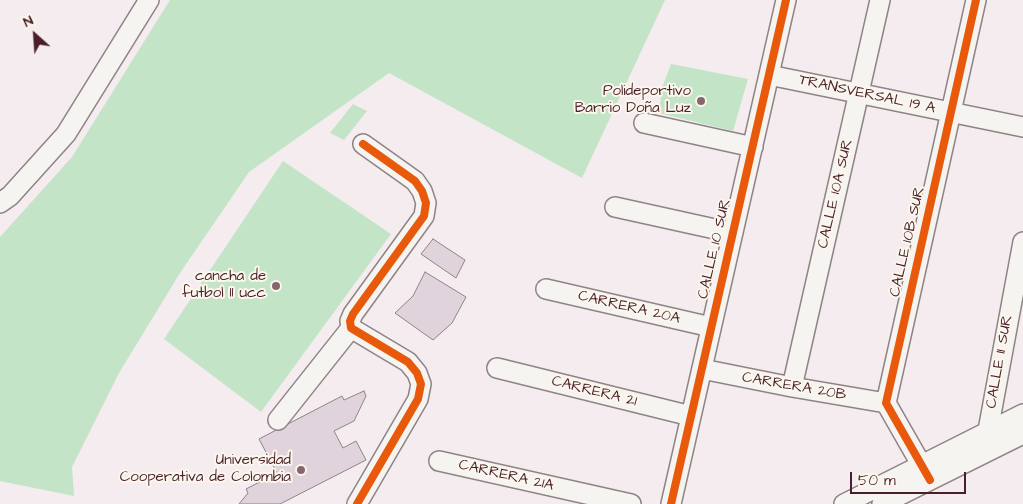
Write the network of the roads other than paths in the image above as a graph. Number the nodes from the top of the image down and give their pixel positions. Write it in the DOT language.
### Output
graph roads {
  1 [pos="149,0"];
  2 [pos="786,0"];
  3 [pos="880,0"];
  4 [pos="976,0"];
  5 [pos="769,75"];
  6 [pos="859,93"];
  7 [pos="951,112"];
  8 [pos="644,123"];
  9 [pos="1023,127"];
  10 [pos="363,144"];
  11 [pos="753,147"];
  12 [pos="0,203"];
  13 [pos="615,207"];
  14 [pos="733,233"];
  15 [pos="1023,242"];
  16 [pos="1020,270"];
  17 [pos="546,289"];
  18 [pos="351,328"];
  19 [pos="711,328"];
  20 [pos="497,368"];
  21 [pos="702,369"];
  22 [pos="792,387"];
  23 [pos="886,403"];
  24 [pos="1023,414"];
  25 [pos="691,416"];
  26 [pos="278,420"];
  27 [pos="988,431"];
  28 [pos="1023,434"];
  29 [pos="984,452"];
  30 [pos="439,461"];
  31 [pos="926,473"];
  32 [pos="357,504"];
  33 [pos="631,504"];
  34 [pos="671,504"];
  35 [pos="844,504"];
  36 [pos="882,504"];
  1 -- 12 [label="street"];
  2 -- 5 [label="street, CALLE 10 SUR"];
  3 -- 6 [label="street, CALLE 10A SUR"];
  4 -- 7 [label="street, CALLE 10B SUR"];
  5 -- 6 [label="street, TRANSVERSAL 19 A"];
  5 -- 11 [label="street, CALLE 10 SUR"];
  6 -- 7 [label="street, TRANSVERSAL 19 A"];
  6 -- 22 [label="street, CALLE 10A SUR"];
  7 -- 9 [label="street, TRANSVERSAL 19 A"];
  7 -- 23 [label="street, CALLE 10B SUR"];
  8 -- 11 [label="street"];
  10 -- 18 [label="street"];
  11 -- 14 [label="street, CALLE 10 SUR"];
  13 -- 14 [label="street"];
  14 -- 19 [label="street, CALLE 10 SUR"];
  15 -- 16 [label="street, CALLE 11 SUR"];
  16 -- 27 [label="street, CALLE 11 SUR"];
  17 -- 19 [label="street, CARRERA 20A"];
  18 -- 26 [label="street"];
  18 -- 32 [label="street"];
  19 -- 21 [label="street, CALLE 10 SUR"];
  20 -- 25 [label="street, CARRERA 21"];
  21 -- 22 [label="street, CARRERA 20B"];
  21 -- 25 [label="street, CALLE 10 SUR"];
  22 -- 23 [label="street, CARRERA 20B"];
  23 -- 31 [label="street"];
  24 -- 27 [label="street"];
  25 -- 34 [label="street, CALLE 10 SUR"];
  27 -- 29 [label="street, CALLE 11 SUR"];
  27 -- 31 [label="street"];
  28 -- 29 [label="street"];
  29 -- 31 [label="street"];
  30 -- 33 [label="street, CARRERA 21A"];
  31 -- 35 [label="street"];
  31 -- 36 [label="street"];
}
